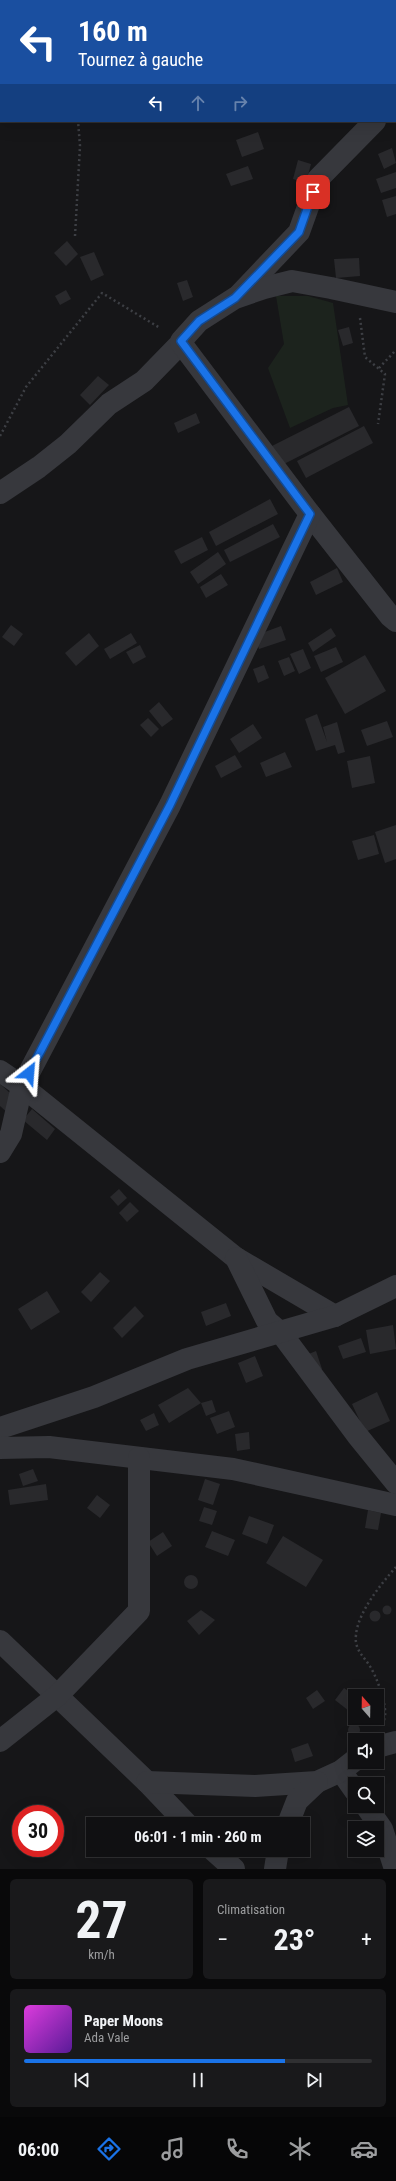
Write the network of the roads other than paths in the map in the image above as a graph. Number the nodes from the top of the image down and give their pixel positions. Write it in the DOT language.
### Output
graph roads {
  1 [pos="374,122"];
  2 [pos="235,298"];
  3 [pos="396,302"];
  4 [pos="181,342"];
  5 [pos="0,492"];
  6 [pos="310,514"];
  7 [pos="396,621"];
  8 [pos="0,1071"];
  9 [pos="22,1086"];
  10 [pos="0,1152"];
  11 [pos="236,1258"];
  12 [pos="396,1286"];
  13 [pos="335,1316"];
  14 [pos="281,1334"];
  15 [pos="0,1428"];
  16 [pos="0,1448"];
  17 [pos="139,1458"];
  18 [pos="393,1497"];
  19 [pos="0,1641"];
  20 [pos="58,1695"];
  21 [pos="0,1741"];
  22 [pos="396,1742"];
  23 [pos="384,1745"];
  24 [pos="348,1765"];
  25 [pos="148,1782"];
  26 [pos="317,1782"];
  27 [pos="371,1813"];
  28 [pos="180,1817"];
  29 [pos="291,1817"];
  30 [pos="221,1857"];
  31 [pos="277,1857"];
  32 [pos="234,1869"];
  33 [pos="275,1869"];
  34 [pos="395,1869"];
  1 -- 2 [label="street"];
  2 -- 3 [label="street"];
  2 -- 4 [label="street"];
  4 -- 5 [label="street"];
  4 -- 6 [label="street"];
  6 -- 7 [label="street"];
  6 -- 9 [label="street"];
  8 -- 9 [label="street"];
  9 -- 10 [label="street"];
  9 -- 11 [label="street"];
  11 -- 13 [label="street"];
  11 -- 14 [label="street"];
  12 -- 13 [label="street"];
  13 -- 14 [label="street"];
  14 -- 15 [label="street"];
  14 -- 18 [label="street"];
  16 -- 17 [label="street"];
  17 -- 18 [label="street"];
  17 -- 20 [label="street"];
  19 -- 20 [label="street"];
  20 -- 21 [label="street"];
  20 -- 25 [label="street"];
  22 -- 23 [label="street"];
  24 -- 26 [label="street"];
  25 -- 26 [label="street"];
  25 -- 28 [label="street"];
  26 -- 29 [label="street"];
  27 -- 34 [label="street"];
  30 -- 32 [label="street"];
  31 -- 33 [label="street"];
}
